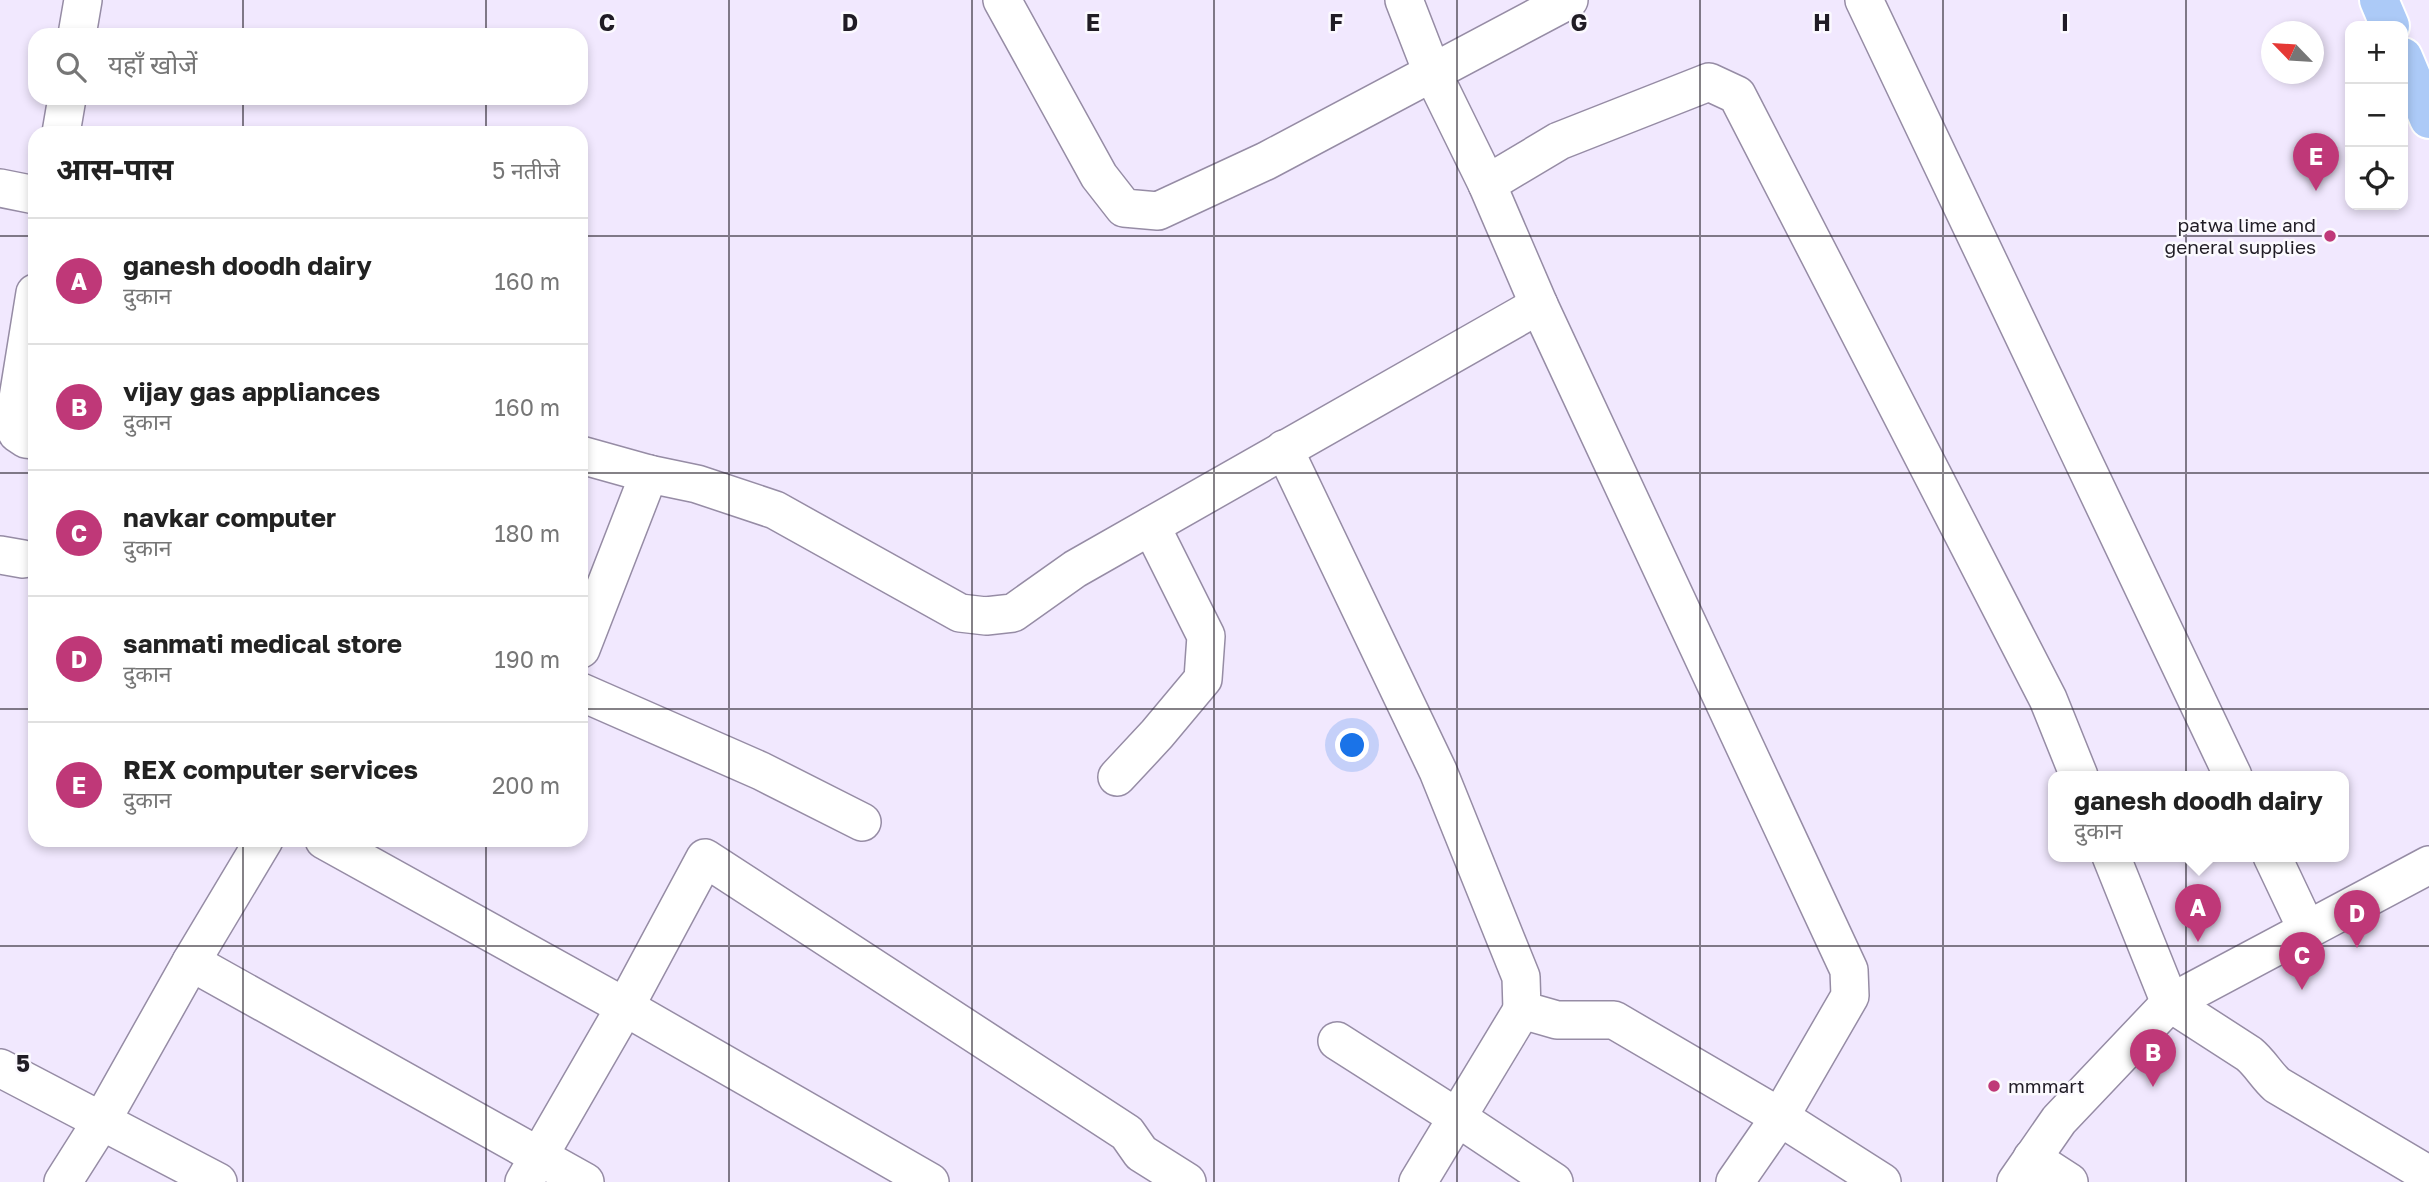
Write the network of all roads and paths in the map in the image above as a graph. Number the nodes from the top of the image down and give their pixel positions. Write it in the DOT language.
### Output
graph roads {
  1 [pos="83,0"];
  2 [pos="1002,0"];
  3 [pos="1404,0"];
  4 [pos="1569,0"];
  5 [pos="1864,0"];
  6 [pos="2379,0"];
  7 [pos="2388,21"];
  8 [pos="78,28"];
  9 [pos="2408,69"];
  10 [pos="1432,72"];
  11 [pos="66,105"];
  12 [pos="2429,119"];
  13 [pos="62,126"];
  14 [pos="1487,184"];
  15 [pos="0,188"];
  16 [pos="28,194"];
  17 [pos="1539,305"];
  18 [pos="28,336"];
  19 [pos="28,439"];
  20 [pos="1283,449"];
  21 [pos="588,457"];
  22 [pos="649,474"];
  23 [pos="1151,526"];
  24 [pos="588,631"];
  25 [pos="588,695"];
  26 [pos="2077,771"];
  27 [pos="2231,771"];
  28 [pos="1117,778"];
  29 [pos="862,822"];
  30 [pos="260,847"];
  31 [pos="337,847"];
  32 [pos="2113,862"];
  33 [pos="2275,862"];
  34 [pos="2429,865"];
  35 [pos="2307,930"];
  36 [pos="191,962"];
  37 [pos="2171,1003"];
  38 [pos="625,1007"];
  39 [pos="1522,1010"];
  40 [pos="1337,1041"];
  41 [pos="0,1068"];
  42 [pos="1780,1117"];
  43 [pos="1458,1118"];
  44 [pos="101,1122"];
  45 [pos="532,1169"];
  46 [pos="2024,1170"];
  47 [pos="2429,1175"];
  48 [pos="63,1182"];
  49 [pos="218,1182"];
  50 [pos="585,1182"];
  51 [pos="930,1182"];
  52 [pos="1187,1182"];
  53 [pos="1418,1182"];
  54 [pos="1553,1182"];
  55 [pos="1735,1182"];
  56 [pos="1882,1182"];
  57 [pos="2069,1182"];
  1 -- 8 [label="street"];
  2 -- 10 [label="street"];
  3 -- 10 [label="street"];
  4 -- 10 [label="street"];
  5 -- 27 [label="street"];
  6 -- 7 [label="main road"];
  9 -- 12 [label="main road"];
  10 -- 14 [label="street"];
  11 -- 13 [label="street"];
  14 -- 17 [label="street"];
  14 -- 26 [label="street"];
  15 -- 16 [label="street"];
  17 -- 20 [label="street"];
  17 -- 42 [label="street"];
  18 -- 19 [label="street"];
  20 -- 23 [label="street"];
  20 -- 39 [label="street"];
  21 -- 22 [label="street"];
  22 -- 23 [label="street"];
  22 -- 24 [label="street"];
  23 -- 28 [label="street"];
  25 -- 29 [label="street"];
  30 -- 36 [label="street"];
  31 -- 38 [label="street"];
  32 -- 37 [label="street"];
  33 -- 35 [label="street"];
  34 -- 35 [label="street"];
  35 -- 37 [label="street"];
  36 -- 44 [label="street"];
  36 -- 45 [label="street"];
  37 -- 46 [label="street"];
  37 -- 47 [label="street"];
  38 -- 45 [label="street"];
  38 -- 51 [label="street"];
  38 -- 52 [label="street"];
  39 -- 42 [label="street"];
  39 -- 43 [label="street"];
  40 -- 43 [label="street"];
  41 -- 44 [label="street"];
  42 -- 55 [label="street"];
  42 -- 56 [label="street"];
  43 -- 53 [label="street"];
  43 -- 54 [label="street"];
  44 -- 48 [label="street"];
  44 -- 49 [label="street"];
  45 -- 50 [label="street"];
  46 -- 57 [label="street"];
}
